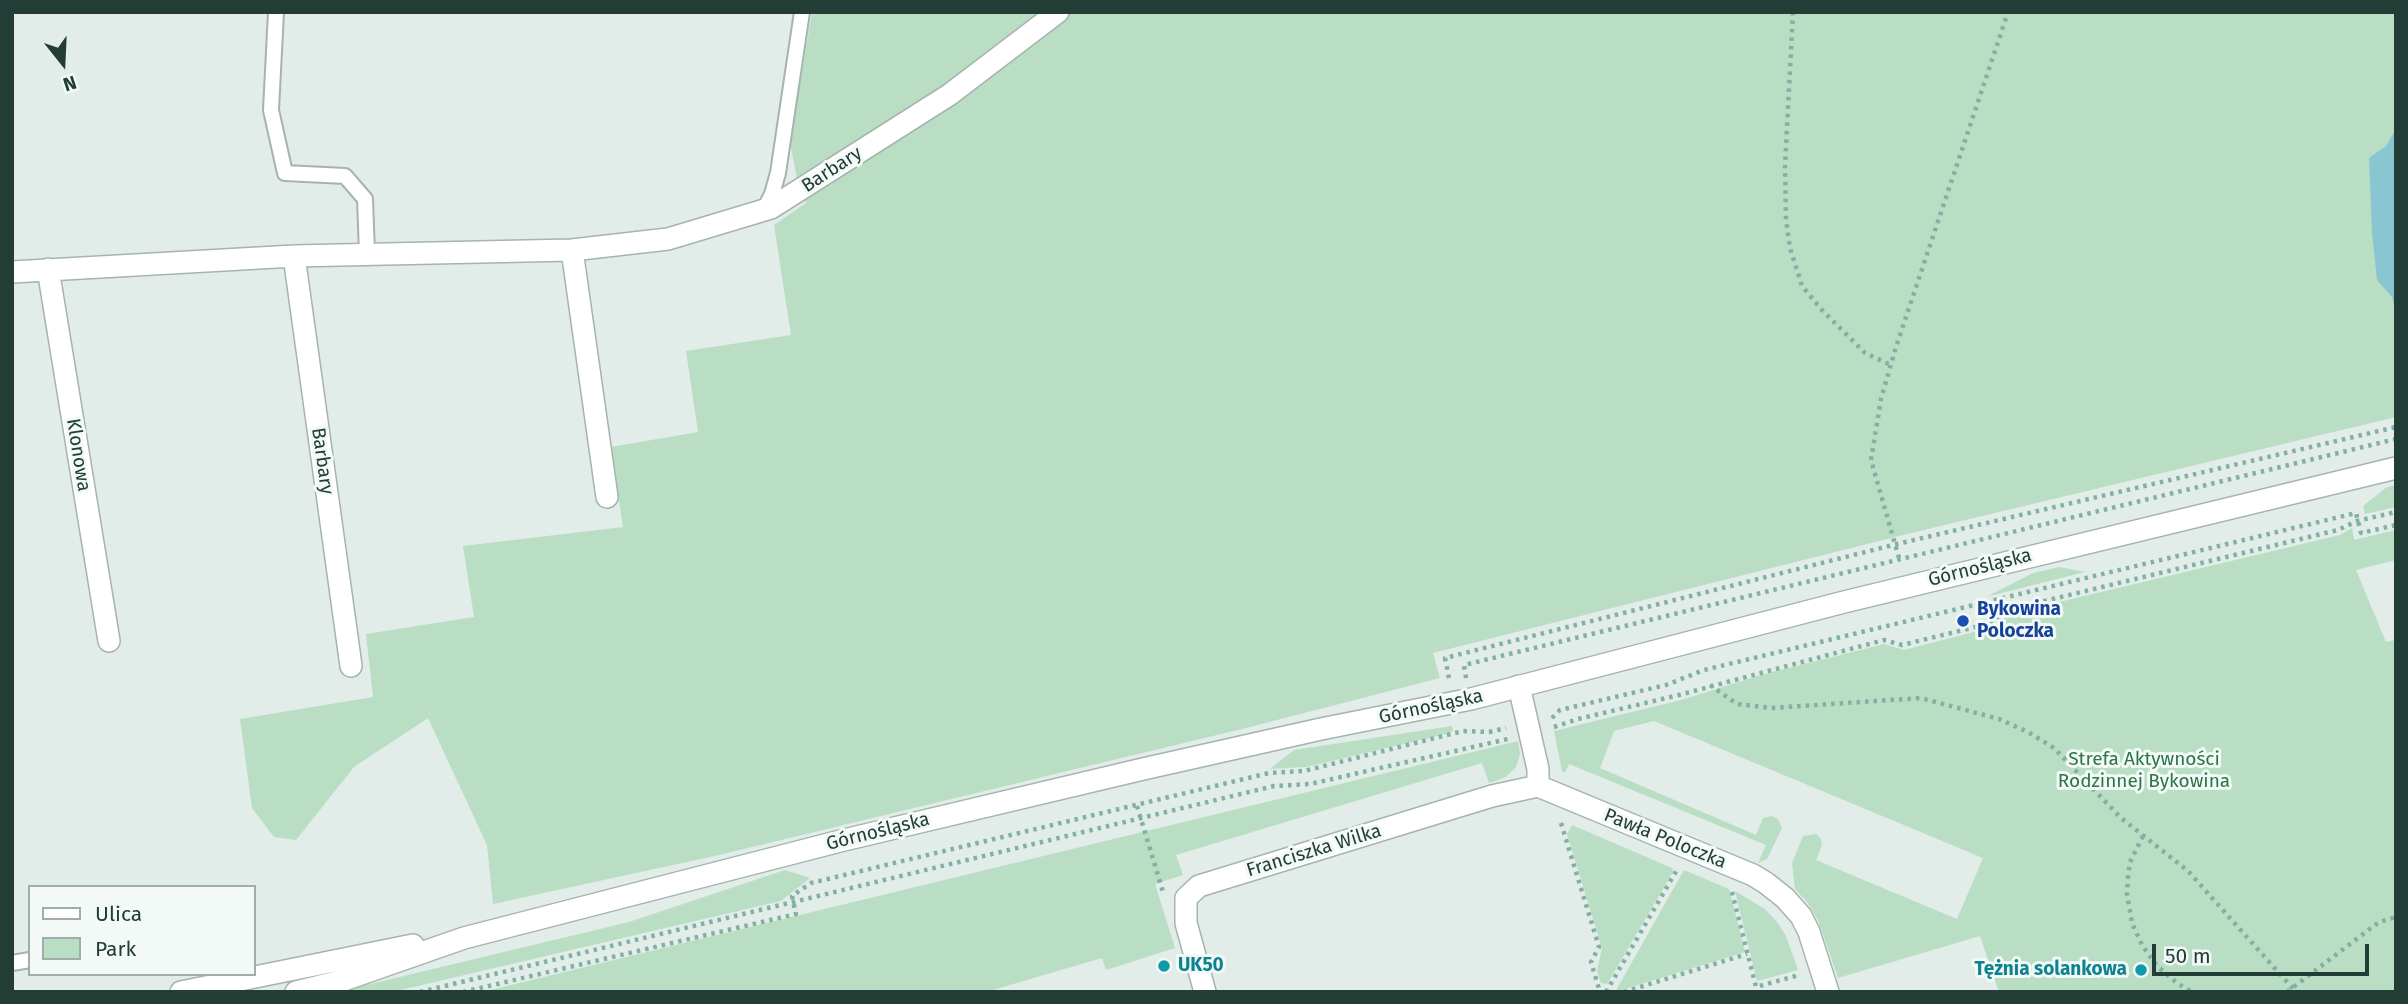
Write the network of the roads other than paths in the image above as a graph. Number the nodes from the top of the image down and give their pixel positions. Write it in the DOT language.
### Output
graph roads {
  1 [pos="276,12"];
  2 [pos="802,12"];
  3 [pos="1058,12"];
  4 [pos="762,213"];
  5 [pos="572,250"];
  6 [pos="368,254"];
  7 [pos="294,256"];
  8 [pos="48,269"];
  9 [pos="12,272"];
  10 [pos="2396,468"];
  11 [pos="607,497"];
  12 [pos="109,641"];
  13 [pos="351,666"];
  14 [pos="1519,686"];
  15 [pos="1538,786"];
  16 [pos="464,938"];
  17 [pos="256,973"];
  18 [pos="237,977"];
  19 [pos="181,992"];
  20 [pos="296,992"];
  21 [pos="1205,992"];
  22 [pos="1828,992"];
  1 -- 6 [label="lane"];
  2 -- 4 [label="lane"];
  3 -- 4 [label="street, Barbary"];
  4 -- 5 [label="street, Barbary"];
  5 -- 6 [label="street, Barbary"];
  5 -- 11 [label="street"];
  6 -- 7 [label="street, Barbary"];
  7 -- 8 [label="street, Barbary"];
  7 -- 13 [label="street, Barbary"];
  8 -- 9 [label="street, Barbary"];
  8 -- 12 [label="street, Klonowa"];
  10 -- 14 [label="street, Górnośląska"];
  14 -- 15 [label="street"];
  14 -- 16 [label="street, Górnośląska"];
  15 -- 21 [label="street, Franciszka Wilka"];
  15 -- 22 [label="street, Pawła Poloczka"];
  16 -- 17 [label="street, Górnośląska"];
  16 -- 20 [label="street, Górnośląska"];
  18 -- 19 [label="street, Górnośląska"];
}
